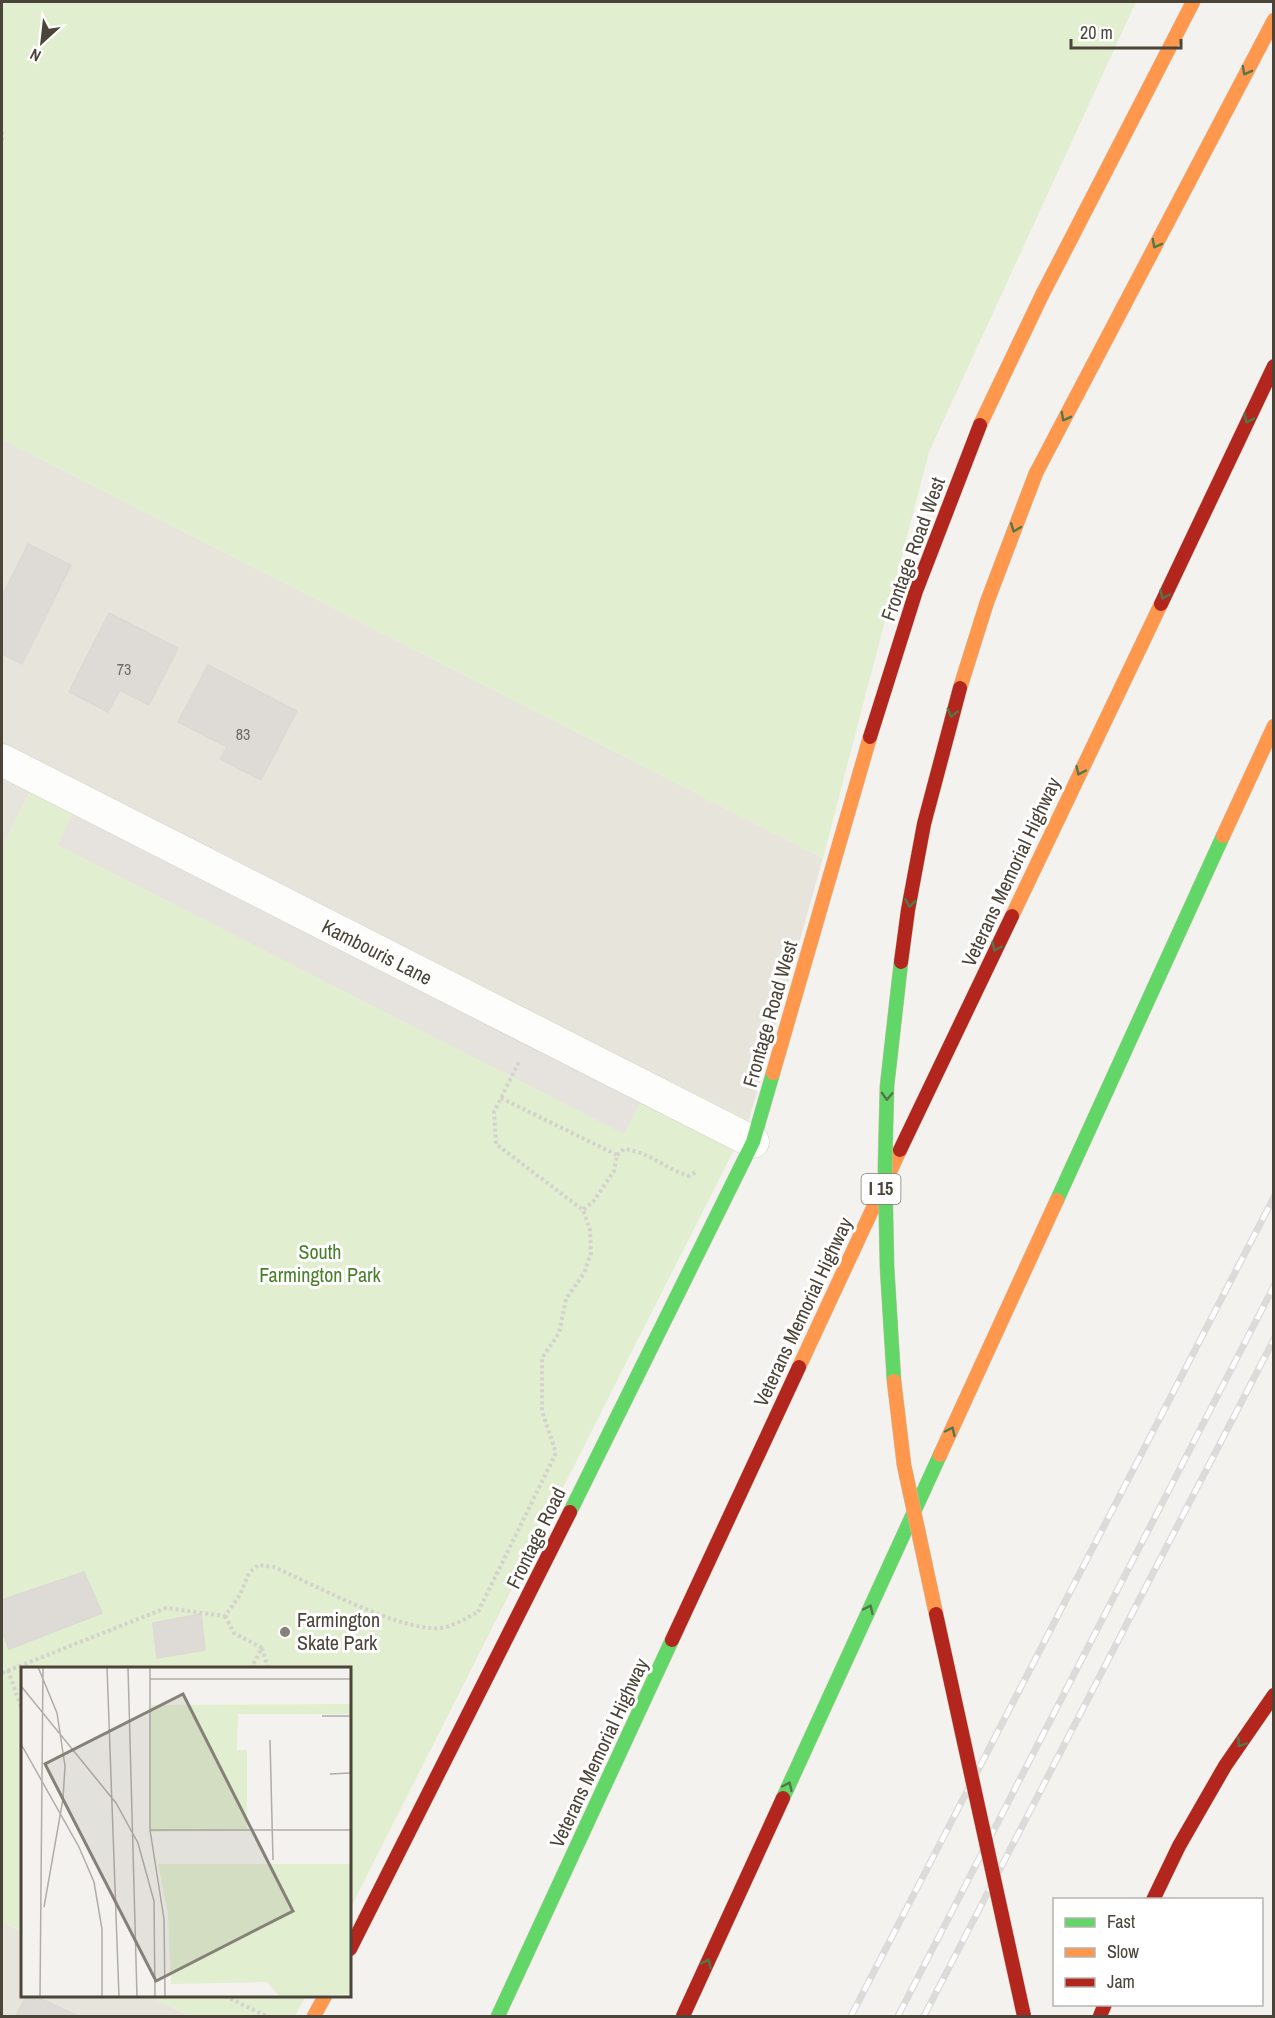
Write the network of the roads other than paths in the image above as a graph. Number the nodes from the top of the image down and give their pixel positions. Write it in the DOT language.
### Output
graph roads {
  1 [pos="1193,2"];
  2 [pos="1274,20"];
  3 [pos="1274,366"];
  4 [pos="1274,726"];
  5 [pos="2,760"];
  6 [pos="753,1142"];
  7 [pos="1274,1695"];
  8 [pos="1153,1898"];
  9 [pos="351,1947"];
  10 [pos="325,1997"];
  11 [pos="314,2016"];
  12 [pos="498,2016"];
  13 [pos="683,2016"];
  14 [pos="1024,2016"];
  1 -- 6 [label="main road, Frontage Road West"];
  2 -- 14 [label="main road, one-way, bridge"];
  3 -- 12 [label="main road, Veterans Memorial Highway / I 15, one-way"];
  13 -- 4 [label="main road, one-way"];
  5 -- 6 [label="street, Kambouris Lane"];
  6 -- 9 [label="main road, Frontage Road"];
  7 -- 8 [label="main road, one-way"];
  10 -- 11 [label="main road"];
}
